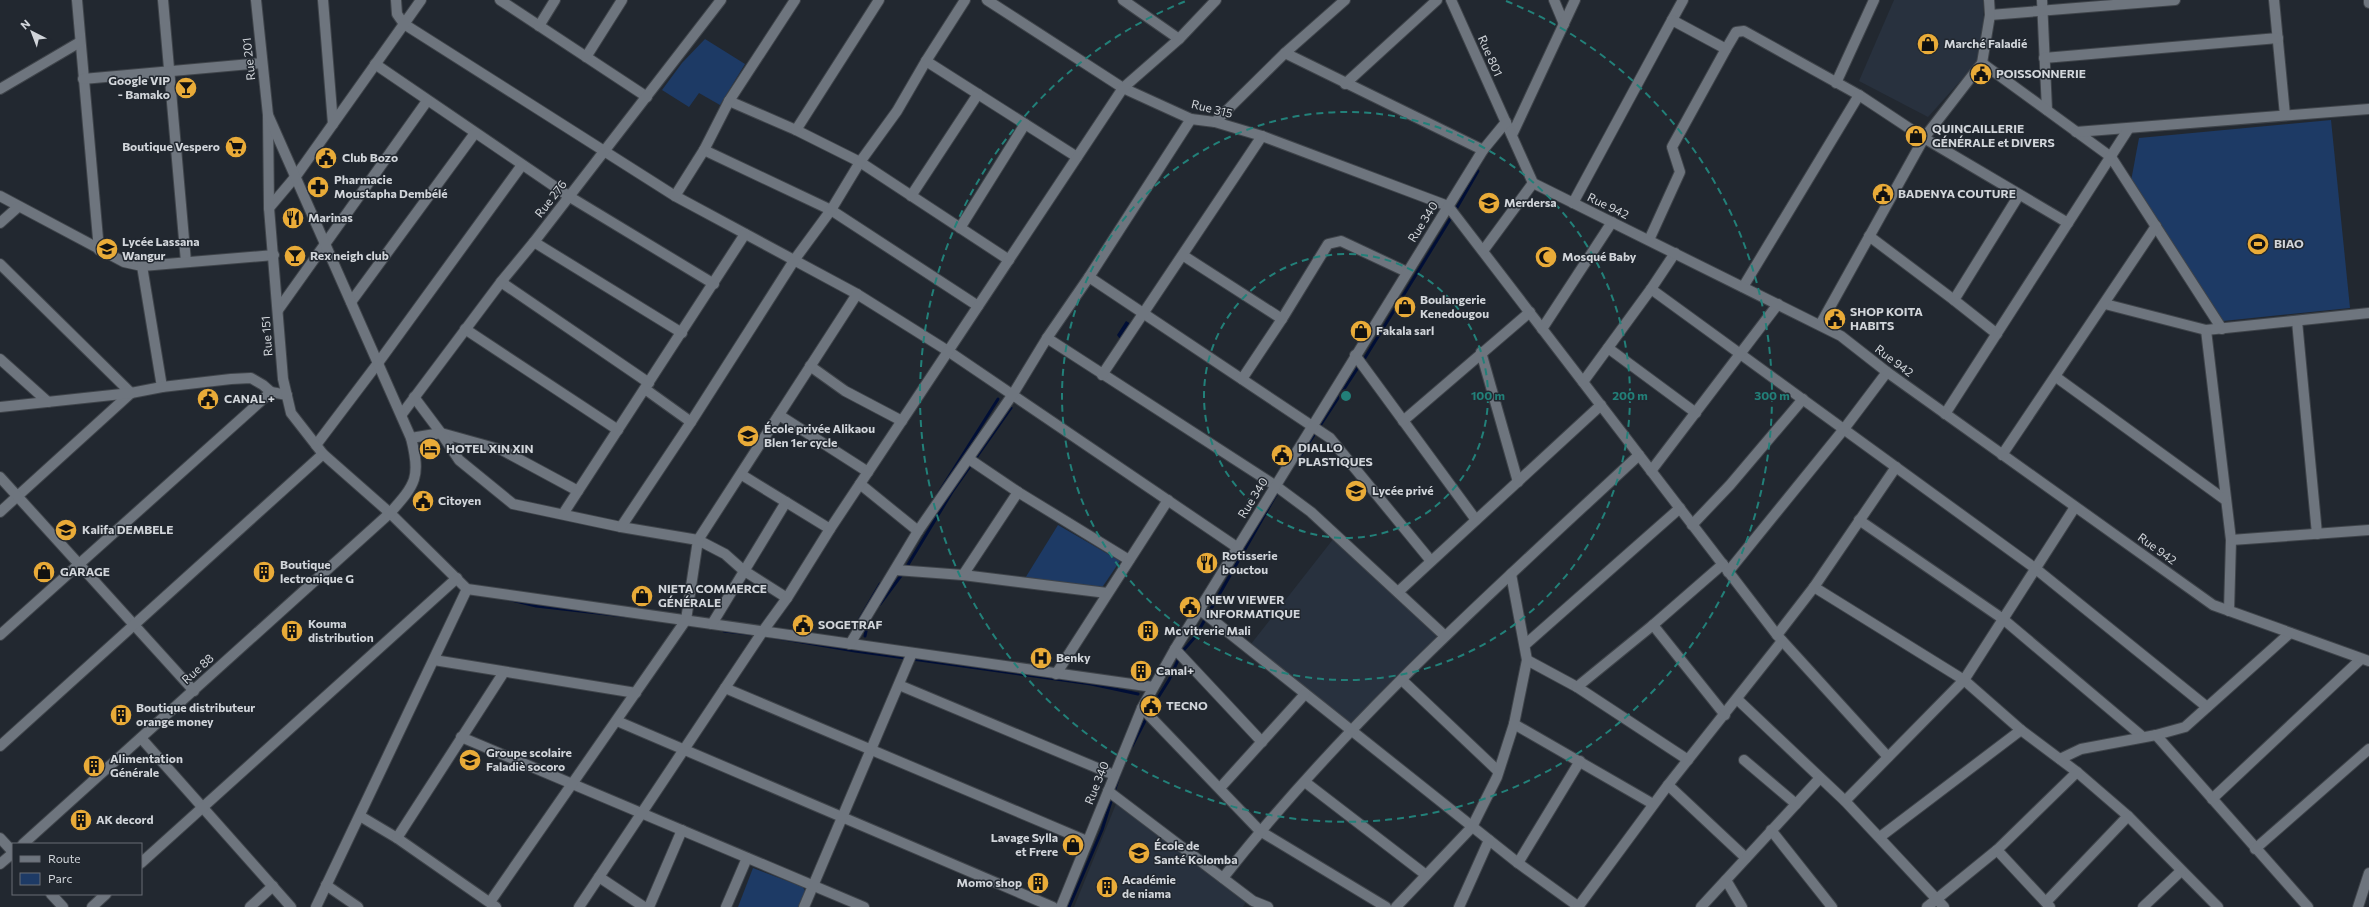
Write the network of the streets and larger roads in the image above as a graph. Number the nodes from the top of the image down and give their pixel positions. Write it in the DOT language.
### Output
graph roads {
  1 [pos="77,0"];
  2 [pos="163,0"];
  3 [pos="256,0"];
  4 [pos="323,0"];
  5 [pos="396,0"];
  6 [pos="422,0"];
  7 [pos="500,0"];
  8 [pos="555,0"];
  9 [pos="622,0"];
  10 [pos="721,0"];
  11 [pos="794,0"];
  12 [pos="879,0"];
  13 [pos="965,0"];
  14 [pos="1123,0"];
  15 [pos="1216,0"];
  16 [pos="1345,0"];
  17 [pos="1437,0"];
  18 [pos="1451,0"];
  19 [pos="1554,0"];
  20 [pos="1575,0"];
  21 [pos="1683,0"];
  22 [pos="1874,0"];
  23 [pos="1989,0"];
  24 [pos="2042,0"];
  25 [pos="2175,0"];
  26 [pos="2274,0"];
  27 [pos="2369,0"];
  28 [pos="992,1"];
  29 [pos="2369,3"];
  30 [pos="2042,11"];
  31 [pos="1990,16"];
  32 [pos="1672,20"];
  33 [pos="404,24"];
  34 [pos="1564,24"];
  35 [pos="539,26"];
  36 [pos="1179,38"];
  37 [pos="2278,38"];
  38 [pos="80,42"];
  39 [pos="1726,49"];
  40 [pos="1285,53"];
  41 [pos="586,57"];
  42 [pos="2044,58"];
  43 [pos="926,61"];
  44 [pos="262,63"];
  45 [pos="1982,63"];
  46 [pos="375,64"];
  47 [pos="168,71"];
  48 [pos="83,79"];
  49 [pos="1836,83"];
  50 [pos="1345,84"];
  51 [pos="1123,88"];
  52 [pos="0,89"];
  53 [pos="978,94"];
  54 [pos="1859,95"];
  55 [pos="646,97"];
  56 [pos="427,101"];
  57 [pos="729,101"];
  58 [pos="2369,109"];
  59 [pos="2047,110"];
  60 [pos="268,115"];
  61 [pos="2285,115"];
  62 [pos="1191,119"];
  63 [pos="1215,122"];
  64 [pos="1506,122"];
  65 [pos="333,124"];
  66 [pos="1026,124"];
  67 [pos="2129,128"];
  68 [pos="796,130"];
  69 [pos="2076,132"];
  70 [pos="475,133"];
  71 [pos="1512,135"];
  72 [pos="1262,136"];
  73 [pos="1924,138"];
  74 [pos="704,150"];
  75 [pos="1483,150"];
  76 [pos="604,152"];
  77 [pos="1077,157"];
  78 [pos="2111,157"];
  79 [pos="860,162"];
  80 [pos="522,165"];
  81 [pos="296,176"];
  82 [pos="1532,183"];
  83 [pos="2019,195"];
  84 [pos="0,196"];
  85 [pos="570,196"];
  86 [pos="675,196"];
  87 [pos="911,196"];
  88 [pos="1573,203"];
  89 [pos="1448,206"];
  90 [pos="18,207"];
  91 [pos="269,208"];
  92 [pos="832,210"];
  93 [pos="1612,222"];
  94 [pos="0,223"];
  95 [pos="2068,223"];
  96 [pos="2156,226"];
  97 [pos="960,228"];
  98 [pos="746,234"];
  99 [pos="1869,236"];
  100 [pos="1650,240"];
  101 [pos="534,242"];
  102 [pos="325,243"];
  103 [pos="98,250"];
  104 [pos="1483,251"];
  105 [pos="1675,253"];
  106 [pos="274,255"];
  107 [pos="1184,256"];
  108 [pos="795,259"];
  109 [pos="1008,260"];
  110 [pos="186,262"];
  111 [pos="0,264"];
  112 [pos="142,266"];
  113 [pos="1406,272"];
  114 [pos="1089,277"];
  115 [pos="501,282"];
  116 [pos="714,284"];
  117 [pos="1743,287"];
  118 [pos="1651,289"];
  119 [pos="857,294"];
  120 [pos="1954,300"];
  121 [pos="351,302"];
  122 [pos="1778,304"];
  123 [pos="2105,304"];
  124 [pos="978,306"];
  125 [pos="278,310"];
  126 [pos="1530,312"];
  127 [pos="2369,313"];
  128 [pos="1144,314"];
  129 [pos="1282,319"];
  130 [pos="2297,321"];
  131 [pos="1820,325"];
  132 [pos="465,329"];
  133 [pos="1542,329"];
  134 [pos="2222,329"];
  135 [pos="2206,330"];
  136 [pos="682,333"];
  137 [pos="1997,334"];
  138 [pos="1047,338"];
  139 [pos="1608,348"];
  140 [pos="948,351"];
  141 [pos="1481,352"];
  142 [pos="1740,354"];
  143 [pos="1355,355"];
  144 [pos="0,359"];
  145 [pos="378,363"];
  146 [pos="810,366"];
  147 [pos="1887,372"];
  148 [pos="1102,375"];
  149 [pos="2056,377"];
  150 [pos="1242,380"];
  151 [pos="1583,382"];
  152 [pos="647,386"];
  153 [pos="162,387"];
  154 [pos="271,392"];
  155 [pos="131,393"];
  156 [pos="1013,394"];
  157 [pos="287,395"];
  158 [pos="414,397"];
  159 [pos="1802,399"];
  160 [pos="48,402"];
  161 [pos="1601,405"];
  162 [pos="0,407"];
  163 [pos="1696,413"];
  164 [pos="402,414"];
  165 [pos="1945,414"];
  166 [pos="779,415"];
  167 [pos="902,421"];
  168 [pos="1404,421"];
  169 [pos="691,422"];
  170 [pos="1311,426"];
  171 [pos="1844,429"];
  172 [pos="618,430"];
  173 [pos="441,433"];
  174 [pos="411,438"];
  175 [pos="316,445"];
  176 [pos="324,454"];
  177 [pos="1639,454"];
  178 [pos="2002,455"];
  179 [pos="969,459"];
  180 [pos="1896,467"];
  181 [pos="1651,471"];
  182 [pos="868,472"];
  183 [pos="742,475"];
  184 [pos="0,477"];
  185 [pos="1518,482"];
  186 [pos="860,484"];
  187 [pos="1276,486"];
  188 [pos="578,491"];
  189 [pos="1018,492"];
  190 [pos="18,496"];
  191 [pos="2224,499"];
  192 [pos="1168,500"];
  193 [pos="786,502"];
  194 [pos="2075,507"];
  195 [pos="1680,508"];
  196 [pos="0,512"];
  197 [pos="390,513"];
  198 [pos="563,514"];
  199 [pos="1476,520"];
  200 [pos="1859,520"];
  201 [pos="1692,525"];
  202 [pos="621,528"];
  203 [pos="830,529"];
  204 [pos="2369,530"];
  205 [pos="918,531"];
  206 [pos="2317,534"];
  207 [pos="698,540"];
  208 [pos="2230,540"];
  209 [pos="1238,548"];
  210 [pos="1129,560"];
  211 [pos="1431,562"];
  212 [pos="79,564"];
  213 [pos="1726,568"];
  214 [pos="2036,569"];
  215 [pos="744,570"];
  216 [pos="896,570"];
  217 [pos="1510,574"];
  218 [pos="963,575"];
  219 [pos="456,578"];
  220 [pos="1814,587"];
  221 [pos="467,589"];
  222 [pos="1398,592"];
  223 [pos="1107,593"];
  224 [pos="788,598"];
  225 [pos="1199,609"];
  226 [pos="2229,611"];
  227 [pos="2002,619"];
  228 [pos="686,620"];
  229 [pos="712,624"];
  230 [pos="134,625"];
  231 [pos="1653,625"];
  232 [pos="763,631"];
  233 [pos="2290,633"];
  234 [pos="0,634"];
  235 [pos="1445,636"];
  236 [pos="1779,638"];
  237 [pos="850,644"];
  238 [pos="1526,644"];
  239 [pos="1175,649"];
  240 [pos="912,653"];
  241 [pos="434,660"];
  242 [pos="1527,660"];
  243 [pos="2365,660"];
  244 [pos="504,672"];
  245 [pos="1056,674"];
  246 [pos="1402,680"];
  247 [pos="1964,680"];
  248 [pos="899,685"];
  249 [pos="1577,687"];
  250 [pos="725,688"];
  251 [pos="1153,688"];
  252 [pos="194,691"];
  253 [pos="636,694"];
  254 [pos="1305,694"];
  255 [pos="1737,699"];
  256 [pos="2207,707"];
  257 [pos="1142,708"];
  258 [pos="1725,715"];
  259 [pos="617,721"];
  260 [pos="1514,724"];
  261 [pos="2021,730"];
  262 [pos="1352,732"];
  263 [pos="2156,735"];
  264 [pos="461,737"];
  265 [pos="2143,737"];
  266 [pos="141,738"];
  267 [pos="1262,742"];
  268 [pos="0,746"];
  269 [pos="2369,749"];
  270 [pos="683,750"];
  271 [pos="871,750"];
  272 [pos="1888,757"];
  273 [pos="2060,759"];
  274 [pos="1688,760"];
  275 [pos="1744,760"];
  276 [pos="1580,761"];
  277 [pos="1498,771"];
  278 [pos="2077,772"];
  279 [pos="1114,775"];
  280 [pos="1820,778"];
  281 [pos="1305,782"];
  282 [pos="572,784"];
  283 [pos="1668,784"];
  284 [pos="1220,788"];
  285 [pos="1108,791"];
  286 [pos="2212,800"];
  287 [pos="1845,801"];
  288 [pos="1653,804"];
  289 [pos="1796,804"];
  290 [pos="203,807"];
  291 [pos="642,813"];
  292 [pos="360,816"];
  293 [pos="2128,816"];
  294 [pos="842,818"];
  295 [pos="1472,827"];
  296 [pos="682,830"];
  297 [pos="1771,830"];
  298 [pos="1260,831"];
  299 [pos="1880,837"];
  300 [pos="0,838"];
  301 [pos="397,838"];
  302 [pos="1489,840"];
  303 [pos="1087,841"];
  304 [pos="24,843"];
  305 [pos="2255,849"];
  306 [pos="1997,850"];
  307 [pos="12,851"];
  308 [pos="12,853"];
  309 [pos="747,858"];
  310 [pos="1746,858"];
  311 [pos="142,862"];
  312 [pos="1518,863"];
  313 [pos="0,864"];
  314 [pos="2181,871"];
  315 [pos="2369,873"];
  316 [pos="1426,875"];
  317 [pos="599,878"];
  318 [pos="1223,878"];
  319 [pos="1726,880"];
  320 [pos="326,885"];
  321 [pos="273,886"];
  322 [pos="813,886"];
  323 [pos="52,895"];
  324 [pos="105,895"];
  325 [pos="1936,899"];
  326 [pos="1251,904"];
  327 [pos="2048,904"];
  328 [pos="493,905"];
  329 [pos="62,907"];
  330 [pos="92,907"];
  331 [pos="250,907"];
  332 [pos="291,907"];
  333 [pos="316,907"];
  334 [pos="358,907"];
  335 [pos="580,907"];
  336 [pos="644,907"];
  337 [pos="649,907"];
  338 [pos="726,907"];
  339 [pos="804,907"];
  340 [pos="864,907"];
  341 [pos="1053,907"];
  342 [pos="1061,907"];
  343 [pos="1268,907"];
  344 [pos="1386,907"];
  345 [pos="1396,907"];
  346 [pos="1459,907"];
  347 [pos="1578,907"];
  348 [pos="1701,907"];
  349 [pos="1742,907"];
  350 [pos="1832,907"];
  351 [pos="1927,907"];
  352 [pos="1944,907"];
  353 [pos="2143,907"];
  354 [pos="2218,907"];
  355 [pos="2308,907"];
  356 [pos="2357,907"];
  1 -- 38 [label="street"];
  2 -- 47 [label="street"];
  3 -- 44 [label="street, Rue 201"];
  4 -- 65 [label="street"];
  5 -- 33 [label="street"];
  6 -- 33 [label="street"];
  7 -- 35 [label="street"];
  8 -- 35 [label="street"];
  9 -- 41 [label="street"];
  10 -- 55 [label="street, Rue 276"];
  11 -- 57 [label="street"];
  12 -- 68 [label="street"];
  13 -- 43 [label="street"];
  14 -- 36 [label="street"];
  15 -- 36 [label="street"];
  16 -- 40 [label="street"];
  17 -- 50 [label="street"];
  18 -- 64 [label="street, Rue 801"];
  19 -- 34 [label="street"];
  20 -- 34 [label="street"];
  21 -- 32 [label="street"];
  22 -- 49 [label="street"];
  23 -- 31 [label="street"];
  24 -- 30 [label="street"];
  25 -- 30 [label="street"];
  26 -- 37 [label="street"];
  27 -- 29 [label="street"];
  28 -- 51 [label="street, Rue 315"];
  30 -- 31 [label="street"];
  30 -- 42 [label="street"];
  31 -- 45 [label="street"];
  32 -- 39 [label="street"];
  32 -- 88 [label="street"];
  33 -- 46 [label="street"];
  33 -- 76 [label="street"];
  34 -- 71 [label="street"];
  35 -- 41 [label="street"];
  36 -- 51 [label="street"];
  37 -- 42 [label="street"];
  37 -- 61 [label="street"];
  38 -- 48 [label="street"];
  38 -- 52 [label="street"];
  39 -- 49 [label="street"];
  39 -- 100 [label="street"];
  40 -- 50 [label="street"];
  40 -- 63 [label="street"];
  41 -- 55 [label="street"];
  42 -- 59 [label="street"];
  43 -- 53 [label="street"];
  43 -- 79 [label="street"];
  44 -- 47 [label="street"];
  44 -- 60 [label="street, Rue 201"];
  45 -- 59 [label="street"];
  45 -- 73 [label="street"];
  46 -- 56 [label="street"];
  46 -- 65 [label="street"];
  47 -- 48 [label="street"];
  47 -- 110 [label="street"];
  48 -- 103 [label="street"];
  49 -- 54 [label="street"];
  50 -- 75 [label="street"];
  51 -- 62 [label="street, Rue 315"];
  51 -- 77 [label="street"];
  53 -- 66 [label="street"];
  53 -- 87 [label="street"];
  54 -- 73 [label="street"];
  54 -- 117 [label="street"];
  55 -- 76 [label="street, Rue 276"];
  56 -- 70 [label="street"];
  56 -- 102 [label="street"];
  57 -- 68 [label="street"];
  57 -- 74 [label="street"];
  58 -- 61 [label="street"];
  59 -- 69 [label="street"];
  60 -- 81 [label="street, Rue 88"];
  60 -- 91 [label="street, Rue 151"];
  61 -- 67 [label="street"];
  62 -- 63 [label="street, Rue 315"];
  62 -- 114 [label="street"];
  63 -- 72 [label="street, Rue 315"];
  64 -- 71 [label="street, Rue 801"];
  64 -- 75 [label="street, Rue 340"];
  65 -- 81 [label="street"];
  66 -- 77 [label="street"];
  66 -- 97 [label="street"];
  67 -- 69 [label="street"];
  67 -- 78 [label="street"];
  68 -- 79 [label="street"];
  69 -- 78 [label="street"];
  70 -- 80 [label="street"];
  70 -- 121 [label="street"];
  71 -- 82 [label="street, Rue 801"];
  72 -- 89 [label="street, Rue 315"];
  72 -- 107 [label="street"];
  73 -- 83 [label="street"];
  73 -- 99 [label="street"];
  74 -- 86 [label="street"];
  74 -- 92 [label="street"];
  75 -- 89 [label="street, Rue 340"];
  76 -- 85 [label="street, Rue 276"];
  76 -- 86 [label="street"];
  77 -- 109 [label="street"];
  78 -- 95 [label="street"];
  78 -- 96 [label="street"];
  79 -- 87 [label="street"];
  79 -- 92 [label="street"];
  80 -- 85 [label="street"];
  80 -- 145 [label="street"];
  81 -- 91 [label="street"];
  81 -- 102 [label="street, Rue 88"];
  82 -- 88 [label="street, Rue 942"];
  82 -- 104 [label="street"];
  83 -- 95 [label="street"];
  83 -- 120 [label="street"];
  84 -- 90 [label="street"];
  85 -- 101 [label="street, Rue 276"];
  85 -- 116 [label="street"];
  86 -- 98 [label="street"];
  87 -- 97 [label="street"];
  88 -- 93 [label="street, Rue 942"];
  89 -- 104 [label="street"];
  89 -- 113 [label="street, Rue 340"];
  90 -- 94 [label="street"];
  90 -- 103 [label="street"];
  91 -- 106 [label="street, Rue 151"];
  92 -- 108 [label="street"];
  92 -- 124 [label="street"];
  93 -- 100 [label="street, Rue 942"];
  93 -- 133 [label="street"];
  95 -- 137 [label="street"];
  96 -- 123 [label="street"];
  96 -- 134 [label="street"];
  97 -- 109 [label="street"];
  98 -- 108 [label="street"];
  98 -- 116 [label="street"];
  99 -- 120 [label="street"];
  99 -- 131 [label="street"];
  100 -- 105 [label="street, Rue 942"];
  101 -- 115 [label="street, Rue 276"];
  101 -- 136 [label="street"];
  102 -- 121 [label="street, Rue 88"];
  102 -- 125 [label="street"];
  103 -- 112 [label="street"];
  104 -- 126 [label="street"];
  105 -- 117 [label="street, Rue 942"];
  105 -- 118 [label="street"];
  106 -- 110 [label="street"];
  106 -- 125 [label="street, Rue 151"];
  107 -- 128 [label="street"];
  107 -- 129 [label="street"];
  108 -- 119 [label="street"];
  108 -- 169 [label="street"];
  109 -- 124 [label="street"];
  110 -- 112 [label="street"];
  111 -- 155 [label="street"];
  112 -- 153 [label="street"];
  113 -- 129 [label="street"];
  113 -- 143 [label="street, Rue 340"];
  114 -- 128 [label="street"];
  114 -- 138 [label="street"];
  115 -- 132 [label="street, Rue 276"];
  115 -- 152 [label="street"];
  116 -- 136 [label="street"];
  117 -- 122 [label="street, Rue 942"];
  118 -- 139 [label="street"];
  118 -- 142 [label="street"];
  119 -- 140 [label="street"];
  119 -- 146 [label="street"];
  120 -- 137 [label="street"];
  121 -- 145 [label="street, Rue 88"];
  122 -- 131 [label="street, Rue 942"];
  122 -- 142 [label="street"];
  123 -- 135 [label="street"];
  123 -- 149 [label="street"];
  124 -- 140 [label="street"];
  125 -- 157 [label="street, Rue 151"];
  126 -- 133 [label="street"];
  126 -- 141 [label="street"];
  127 -- 130 [label="street"];
  128 -- 148 [label="street"];
  128 -- 150 [label="street"];
  129 -- 150 [label="street"];
  130 -- 134 [label="street"];
  130 -- 206 [label="street"];
  131 -- 147 [label="street, Rue 942"];
  132 -- 158 [label="street, Rue 276"];
  132 -- 172 [label="street"];
  133 -- 151 [label="street"];
  134 -- 135 [label="street"];
  135 -- 191 [label="street"];
  136 -- 152 [label="street"];
  137 -- 165 [label="street"];
  138 -- 148 [label="street"];
  138 -- 156 [label="street"];
  139 -- 151 [label="street"];
  139 -- 163 [label="street"];
  140 -- 156 [label="street"];
  140 -- 167 [label="street"];
  141 -- 168 [label="street"];
  141 -- 185 [label="street"];
  142 -- 159 [label="street"];
  142 -- 163 [label="street"];
  143 -- 168 [label="street"];
  143 -- 170 [label="street, Rue 340"];
  144 -- 160 [label="street"];
  145 -- 164 [label="street, Rue 88"];
  145 -- 175 [label="street"];
  146 -- 166 [label="street"];
  146 -- 167 [label="street"];
  147 -- 165 [label="street, Rue 942"];
  147 -- 171 [label="street"];
  148 -- 187 [label="street"];
  149 -- 178 [label="street"];
  149 -- 191 [label="street"];
  150 -- 170 [label="street"];
  151 -- 161 [label="street"];
  152 -- 169 [label="street"];
  152 -- 172 [label="street"];
  153 -- 154 [label="street"];
  153 -- 155 [label="street"];
  154 -- 157 [label="street"];
  154 -- 212 [label="street"];
  155 -- 160 [label="street"];
  155 -- 190 [label="street"];
  156 -- 179 [label="street"];
  156 -- 192 [label="street"];
  157 -- 175 [label="street, Rue 151"];
  158 -- 164 [label="street, Rue 276"];
  158 -- 173 [label="street"];
  159 -- 171 [label="street"];
  159 -- 201 [label="street"];
  160 -- 162 [label="street"];
  161 -- 177 [label="street"];
  161 -- 185 [label="street"];
  163 -- 181 [label="street"];
  164 -- 174 [label="street, Rue 88"];
  165 -- 178 [label="street, Rue 942"];
  166 -- 182 [label="street"];
  166 -- 183 [label="street"];
  167 -- 182 [label="street"];
  168 -- 199 [label="street"];
  169 -- 202 [label="street"];
  170 -- 187 [label="street, Rue 340"];
  170 -- 211 [label="street"];
  171 -- 180 [label="street"];
  171 -- 213 [label="street"];
  172 -- 188 [label="street"];
  173 -- 174 [label="street"];
  173 -- 188 [label="street"];
  173 -- 198 [label="street"];
  174 -- 197 [label="street, Rue 88"];
  175 -- 176 [label="street, Rue 151"];
  176 -- 197 [label="street, Rue 151"];
  176 -- 230 [label="street"];
  177 -- 181 [label="street"];
  177 -- 217 [label="street"];
  178 -- 194 [label="street, Rue 942"];
  179 -- 189 [label="street"];
  179 -- 205 [label="street"];
  180 -- 200 [label="street"];
  180 -- 214 [label="street"];
  181 -- 195 [label="street"];
  182 -- 186 [label="street"];
  183 -- 193 [label="street"];
  183 -- 207 [label="street"];
  184 -- 190 [label="street"];
  185 -- 199 [label="street"];
  186 -- 203 [label="street"];
  186 -- 205 [label="street"];
  187 -- 209 [label="street, Rue 340"];
  187 -- 222 [label="street"];
  188 -- 198 [label="street"];
  189 -- 210 [label="street"];
  189 -- 218 [label="street"];
  190 -- 196 [label="street"];
  190 -- 212 [label="street"];
  191 -- 208 [label="street"];
  192 -- 209 [label="street"];
  192 -- 210 [label="street"];
  193 -- 203 [label="street"];
  193 -- 215 [label="street"];
  194 -- 214 [label="street"];
  194 -- 226 [label="street, Rue 942"];
  195 -- 201 [label="street"];
  195 -- 238 [label="street"];
  197 -- 219 [label="street, Rue 151"];
  197 -- 252 [label="street, Rue 88"];
  198 -- 202 [label="street"];
  199 -- 211 [label="street"];
  200 -- 220 [label="street"];
  200 -- 227 [label="street"];
  201 -- 213 [label="street"];
  202 -- 207 [label="street"];
  203 -- 224 [label="street"];
  204 -- 206 [label="street"];
  205 -- 216 [label="street"];
  206 -- 208 [label="street"];
  207 -- 215 [label="street"];
  207 -- 228 [label="street"];
  208 -- 226 [label="street"];
  209 -- 225 [label="street, Rue 340"];
  210 -- 223 [label="street"];
  211 -- 222 [label="street"];
  212 -- 230 [label="street"];
  212 -- 234 [label="street"];
  213 -- 231 [label="street"];
  213 -- 236 [label="street"];
  214 -- 227 [label="street"];
  214 -- 256 [label="street"];
  215 -- 224 [label="street"];
  215 -- 229 [label="street"];
  216 -- 218 [label="street"];
  216 -- 237 [label="street"];
  217 -- 235 [label="street"];
  217 -- 238 [label="street"];
  218 -- 223 [label="street"];
  219 -- 221 [label="street, Rue 151"];
  219 -- 290 [label="street"];
  220 -- 236 [label="street"];
  220 -- 247 [label="street"];
  221 -- 228 [label="street"];
  221 -- 241 [label="street"];
  222 -- 235 [label="street"];
  223 -- 245 [label="street"];
  224 -- 232 [label="street"];
  225 -- 239 [label="street, Rue 340"];
  225 -- 254 [label="street"];
  226 -- 233 [label="street, Rue 942"];
  227 -- 247 [label="street"];
  227 -- 265 [label="street"];
  228 -- 229 [label="street"];
  228 -- 253 [label="street"];
  229 -- 232 [label="street"];
  230 -- 252 [label="street"];
  230 -- 268 [label="street"];
  231 -- 249 [label="street"];
  231 -- 258 [label="street"];
  232 -- 237 [label="street"];
  232 -- 250 [label="street"];
  233 -- 243 [label="street, Rue 942"];
  233 -- 256 [label="street"];
  235 -- 246 [label="street"];
  236 -- 255 [label="street"];
  236 -- 272 [label="street"];
  237 -- 240 [label="street"];
  238 -- 242 [label="street"];
  239 -- 251 [label="street, Rue 340"];
  239 -- 267 [label="street"];
  240 -- 245 [label="street"];
  240 -- 248 [label="street"];
  241 -- 244 [label="street"];
  241 -- 292 [label="street"];
  242 -- 249 [label="street"];
  242 -- 260 [label="street"];
  243 -- 286 [label="street"];
  244 -- 253 [label="street"];
  244 -- 264 [label="street"];
  245 -- 251 [label="street"];
  246 -- 262 [label="street"];
  246 -- 277 [label="street"];
  247 -- 261 [label="street"];
  247 -- 272 [label="street"];
  248 -- 271 [label="street"];
  248 -- 279 [label="street"];
  249 -- 274 [label="street"];
  250 -- 270 [label="street"];
  250 -- 271 [label="street"];
  251 -- 257 [label="street, Rue 340"];
  252 -- 266 [label="street, Rue 88"];
  253 -- 259 [label="street"];
  254 -- 262 [label="street"];
  254 -- 267 [label="street"];
  255 -- 258 [label="street"];
  255 -- 280 [label="street"];
  256 -- 263 [label="street"];
  257 -- 279 [label="street, Rue 340"];
  257 -- 284 [label="street"];
  258 -- 274 [label="street"];
  259 -- 270 [label="street"];
  259 -- 282 [label="street"];
  260 -- 276 [label="street"];
  260 -- 277 [label="street"];
  261 -- 273 [label="street"];
  261 -- 299 [label="street"];
  262 -- 281 [label="street"];
  262 -- 295 [label="street"];
  263 -- 265 [label="street"];
  263 -- 286 [label="street"];
  264 -- 282 [label="street"];
  264 -- 301 [label="street"];
  265 -- 273 [label="street"];
  266 -- 290 [label="street"];
  266 -- 304 [label="street, Rue 88"];
  267 -- 284 [label="street"];
  269 -- 305 [label="street"];
  270 -- 291 [label="street"];
  270 -- 294 [label="street"];
  271 -- 294 [label="street"];
  271 -- 303 [label="street"];
  272 -- 287 [label="street"];
  273 -- 278 [label="street"];
  274 -- 283 [label="street"];
  275 -- 289 [label="street"];
  276 -- 288 [label="street"];
  276 -- 312 [label="street"];
  277 -- 295 [label="street"];
  278 -- 293 [label="street"];
  278 -- 306 [label="street"];
  279 -- 285 [label="street, Rue 340"];
  280 -- 287 [label="street"];
  280 -- 289 [label="street"];
  281 -- 298 [label="street"];
  281 -- 316 [label="street"];
  282 -- 291 [label="street"];
  282 -- 328 [label="street"];
  283 -- 288 [label="street"];
  283 -- 310 [label="street"];
  284 -- 298 [label="street"];
  285 -- 303 [label="street, Rue 340"];
  285 -- 318 [label="street"];
  286 -- 305 [label="street"];
  287 -- 299 [label="street"];
  288 -- 347 [label="street"];
  289 -- 297 [label="street"];
  290 -- 311 [label="street"];
  290 -- 321 [label="street"];
  291 -- 296 [label="street"];
  291 -- 317 [label="street"];
  292 -- 301 [label="street"];
  292 -- 320 [label="street"];
  293 -- 314 [label="street"];
  293 -- 327 [label="street"];
  294 -- 322 [label="street"];
  294 -- 341 [label="street"];
  295 -- 302 [label="street"];
  295 -- 316 [label="street"];
  296 -- 309 [label="street"];
  296 -- 337 [label="street"];
  297 -- 310 [label="street"];
  297 -- 350 [label="street"];
  298 -- 318 [label="street"];
  298 -- 344 [label="street"];
  299 -- 325 [label="street"];
  300 -- 307 [label="street"];
  301 -- 328 [label="street"];
  302 -- 312 [label="street"];
  302 -- 346 [label="street"];
  303 -- 342 [label="street, Rue 340"];
  305 -- 355 [label="street"];
  306 -- 325 [label="street"];
  306 -- 327 [label="street"];
  308 -- 313 [label="street"];
  309 -- 322 [label="street"];
  309 -- 338 [label="street"];
  310 -- 319 [label="street"];
  312 -- 347 [label="street"];
  314 -- 353 [label="street"];
  314 -- 354 [label="street"];
  315 -- 356 [label="street"];
  316 -- 345 [label="street"];
  317 -- 335 [label="street"];
  317 -- 336 [label="street"];
  318 -- 326 [label="street"];
  319 -- 348 [label="street"];
  319 -- 349 [label="street"];
  320 -- 333 [label="street"];
  320 -- 334 [label="street"];
  321 -- 331 [label="street"];
  321 -- 332 [label="street"];
  322 -- 339 [label="street"];
  322 -- 340 [label="street"];
  323 -- 329 [label="street"];
  324 -- 330 [label="street"];
  325 -- 351 [label="street"];
  325 -- 352 [label="street"];
  326 -- 343 [label="street"];
}
